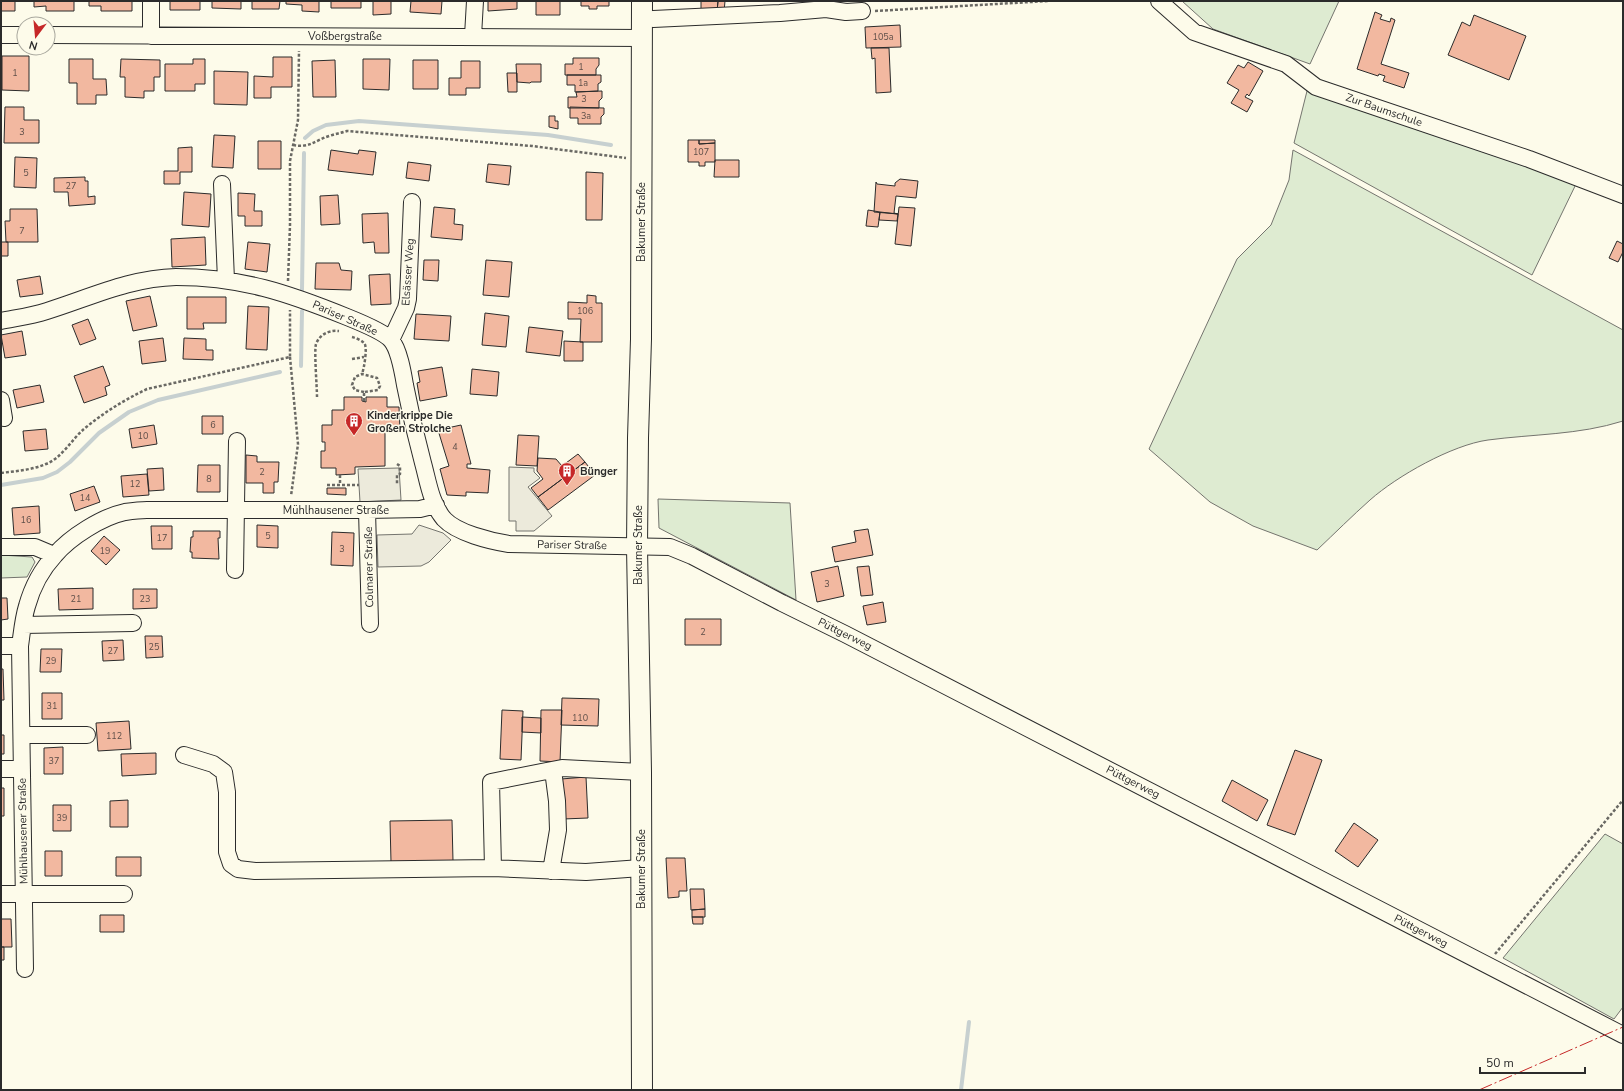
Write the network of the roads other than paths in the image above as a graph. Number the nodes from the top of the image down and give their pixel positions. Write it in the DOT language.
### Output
graph roads {
  1 [pos="151,1"];
  2 [pos="474,1"];
  3 [pos="642,1"];
  4 [pos="1159,1"];
  5 [pos="862,11"];
  6 [pos="653,19"];
  7 [pos="1,35"];
  8 [pos="16,35"];
  9 [pos="56,35"];
  10 [pos="151,36"];
  11 [pos="473,36"];
  12 [pos="642,38"];
  13 [pos="222,184"];
  14 [pos="1623,195"];
  15 [pos="412,202"];
  16 [pos="226,280"];
  17 [pos="1,321"];
  18 [pos="391,340"];
  19 [pos="1,400"];
  20 [pos="4,418"];
  21 [pos="237,441"];
  22 [pos="436,505"];
  23 [pos="236,510"];
  24 [pos="367,510"];
  25 [pos="1,547"];
  26 [pos="637,547"];
  27 [pos="54,555"];
  28 [pos="235,570"];
  29 [pos="133,623"];
  30 [pos="370,624"];
  31 [pos="23,625"];
  32 [pos="1,646"];
  33 [pos="20,646"];
  34 [pos="22,735"];
  35 [pos="87,735"];
  36 [pos="184,755"];
  37 [pos="1,769"];
  38 [pos="22,769"];
  39 [pos="554,770"];
  40 [pos="641,772"];
  41 [pos="493,868"];
  42 [pos="641,868"];
  43 [pos="551,871"];
  44 [pos="24,893"];
  45 [pos="1,894"];
  46 [pos="124,894"];
  47 [pos="24,969"];
  48 [pos="1623,1035"];
  49 [pos="642,1090"];
  1 -- 10 [label="street"];
  2 -- 11 [label="street"];
  3 -- 12 [label="main road, Bakumer Straße"];
  4 -- 14 [label="street, Zur Baumschule"];
  5 -- 6 [label="street"];
  7 -- 8 [label="street"];
  9 -- 10 [label="street, Voßbergstraße"];
  10 -- 11 [label="street, Voßbergstraße"];
  11 -- 12 [label="street, Voßbergstraße"];
  12 -- 26 [label="main road, Bakumer Straße"];
  13 -- 16 [label="street"];
  15 -- 18 [label="street, Elsässer Weg"];
  16 -- 17 [label="street, Pariser Straße"];
  16 -- 18 [label="street, Pariser Straße"];
  18 -- 22 [label="street, Pariser Straße"];
  19 -- 20 [label="street"];
  21 -- 23 [label="street"];
  22 -- 24 [label="street, Mühlhausener Straße"];
  22 -- 26 [label="street, Pariser Straße"];
  23 -- 24 [label="street, Mühlhausener Straße"];
  23 -- 27 [label="street, Mühlhausener Straße"];
  23 -- 28 [label="street"];
  24 -- 30 [label="street, Colmarer Straße"];
  25 -- 27 [label="street"];
  26 -- 40 [label="main road, Bakumer Straße"];
  26 -- 48 [label="street, Püttgerweg"];
  27 -- 31 [label="street, Mühlhausener Straße"];
  29 -- 31 [label="street"];
  31 -- 33 [label="street, Mühlhausener Straße"];
  32 -- 33 [label="street"];
  33 -- 34 [label="street, Mühlhausener Straße"];
  34 -- 35 [label="street"];
  34 -- 38 [label="street, Mühlhausener Straße"];
  36 -- 41 [label="street"];
  37 -- 38 [label="street, Mühlhausener Straße"];
  38 -- 44 [label="street, Mühlhausener Straße"];
  39 -- 40 [label="street"];
  39 -- 41 [label="street"];
  39 -- 43 [label="street"];
  40 -- 42 [label="main road, Bakumer Straße"];
  41 -- 43 [label="street"];
  42 -- 43 [label="street"];
  42 -- 49 [label="main road, Bakumer Straße"];
  44 -- 45 [label="street"];
  44 -- 46 [label="street"];
  44 -- 47 [label="street, Mühlhausener Straße"];
}
